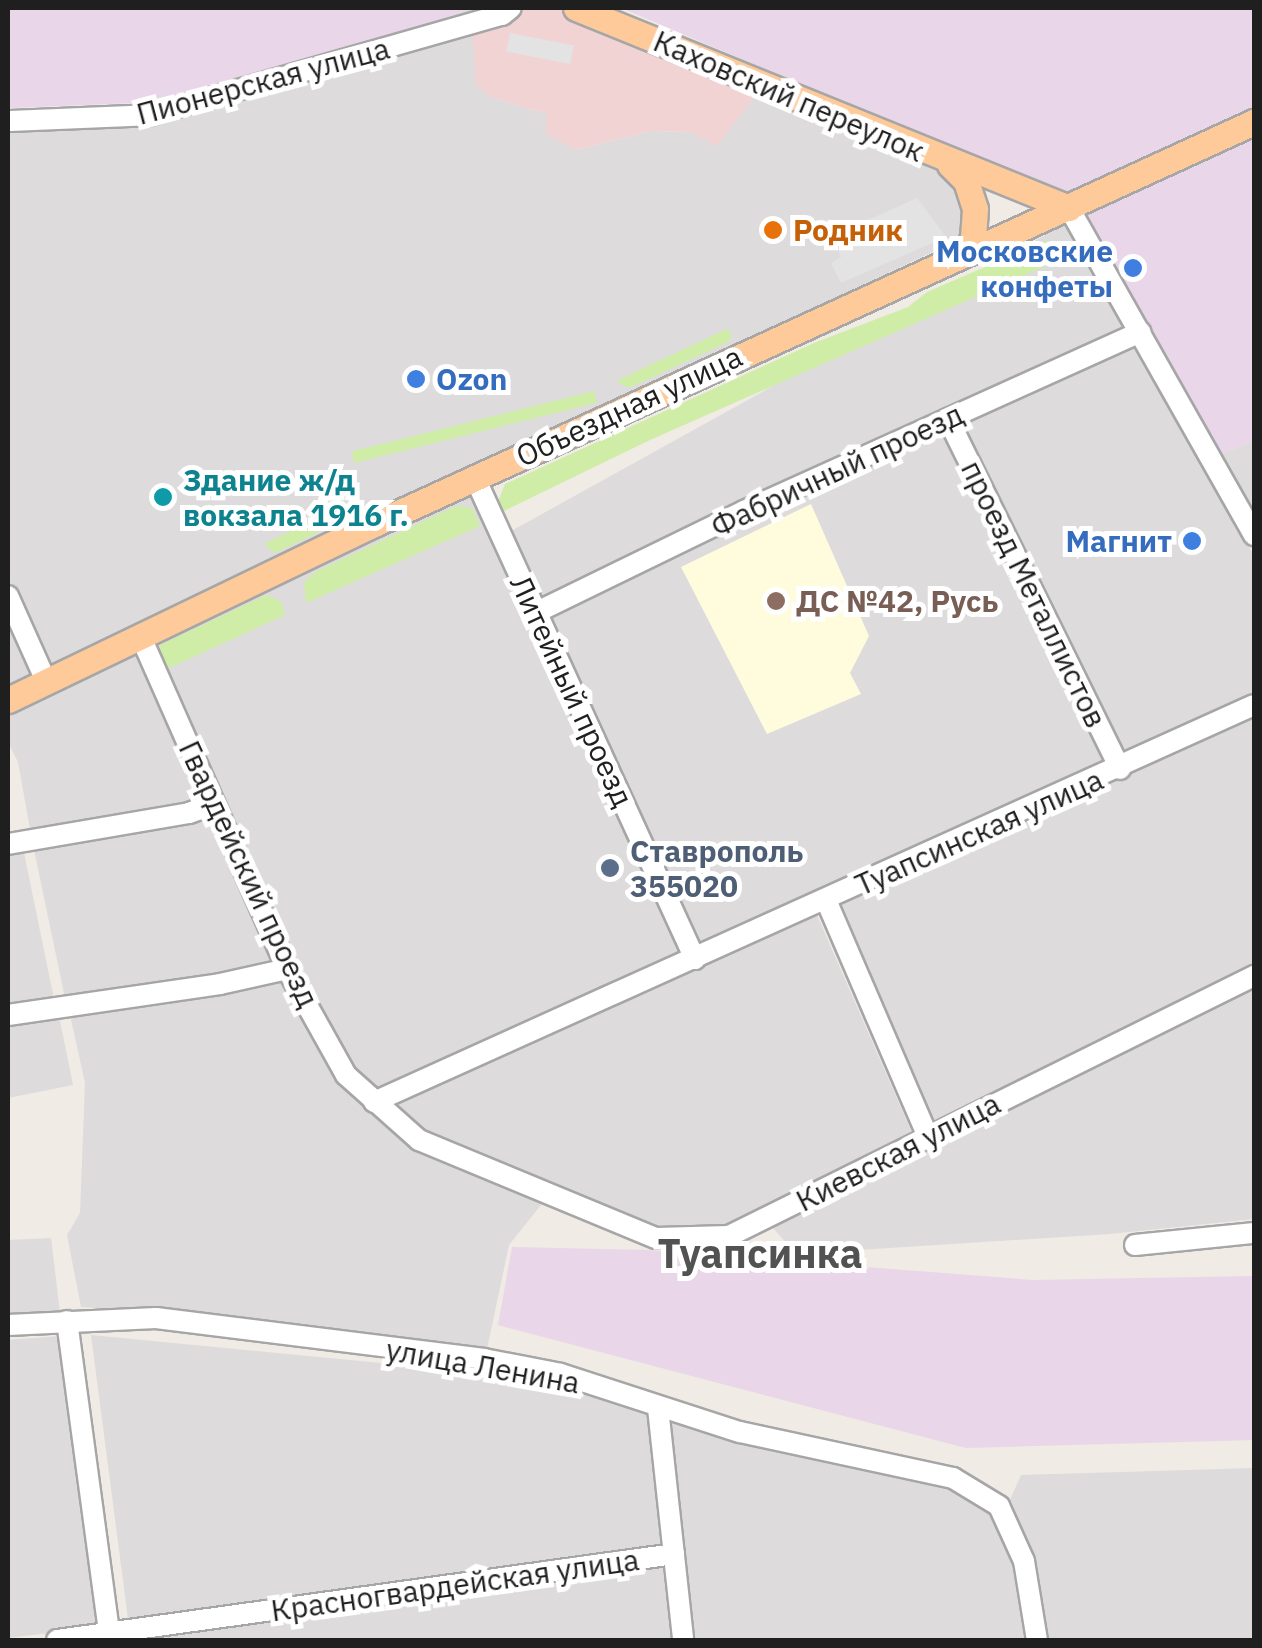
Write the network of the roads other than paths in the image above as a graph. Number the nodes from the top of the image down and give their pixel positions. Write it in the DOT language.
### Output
graph roads {
  1 [pos="511,8"];
  2 [pos="576,8"];
  3 [pos="8,121"];
  4 [pos="1254,122"];
  5 [pos="946,161"];
  6 [pos="1069,208"];
  7 [pos="967,250"];
  8 [pos="1140,332"];
  9 [pos="948,419"];
  10 [pos="474,478"];
  11 [pos="1254,535"];
  12 [pos="8,596"];
  13 [pos="537,612"];
  14 [pos="140,634"];
  15 [pos="46,681"];
  16 [pos="8,700"];
  17 [pos="1254,705"];
  18 [pos="1120,769"];
  19 [pos="214,804"];
  20 [pos="8,844"];
  21 [pos="826,900"];
  22 [pos="694,959"];
  23 [pos="288,969"];
  24 [pos="1254,976"];
  25 [pos="8,1014"];
  26 [pos="374,1102"];
  27 [pos="927,1134"];
  28 [pos="1254,1233"];
  29 [pos="1135,1245"];
  30 [pos="67,1321"];
  31 [pos="8,1325"];
  32 [pos="658,1408"];
  33 [pos="674,1554"];
  34 [pos="109,1637"];
  35 [pos="58,1640"];
  36 [pos="683,1640"];
  37 [pos="1037,1640"];
  1 -- 3 [label="street, Пионерская улица"];
  2 -- 5 [label="main road, Каховский переулок"];
  4 -- 6 [label="main road, Объездная улица"];
  5 -- 6 [label="main road, Каховский переулок"];
  5 -- 7 [label="main road"];
  6 -- 7 [label="main road, Объездная улица"];
  6 -- 8 [label="street"];
  7 -- 10 [label="main road, Объездная улица"];
  8 -- 9 [label="street, Фабричный проезд"];
  8 -- 11 [label="street"];
  9 -- 13 [label="street, Фабричный проезд"];
  9 -- 18 [label="street, проезд Металлистов"];
  10 -- 13 [label="street, Литейный проезд"];
  10 -- 14 [label="main road, Объездная улица"];
  12 -- 15 [label="street"];
  13 -- 22 [label="street, Литейный проезд"];
  14 -- 15 [label="main road, Объездная улица"];
  14 -- 19 [label="street, Гвардейский проезд"];
  15 -- 16 [label="main road, Объездная улица"];
  17 -- 18 [label="street, Туапсинская улица"];
  18 -- 21 [label="street, Туапсинская улица"];
  19 -- 20 [label="street"];
  19 -- 23 [label="street, Гвардейский проезд"];
  21 -- 22 [label="street, Туапсинская улица"];
  21 -- 27 [label="street"];
  22 -- 26 [label="street, Туапсинская улица"];
  23 -- 25 [label="street"];
  23 -- 26 [label="street, Гвардейский проезд"];
  24 -- 27 [label="street, Киевская улица"];
  26 -- 27 [label="street, Киевская улица"];
  28 -- 29 [label="street"];
  30 -- 31 [label="street, улица Ленина"];
  30 -- 32 [label="street, улица Ленина"];
  30 -- 34 [label="street"];
  32 -- 33 [label="street"];
  32 -- 37 [label="street, улица Ленина"];
  33 -- 34 [label="street, Красногвардейская улица"];
  33 -- 36 [label="street"];
  34 -- 35 [label="street, Красногвардейская улица"];
}
